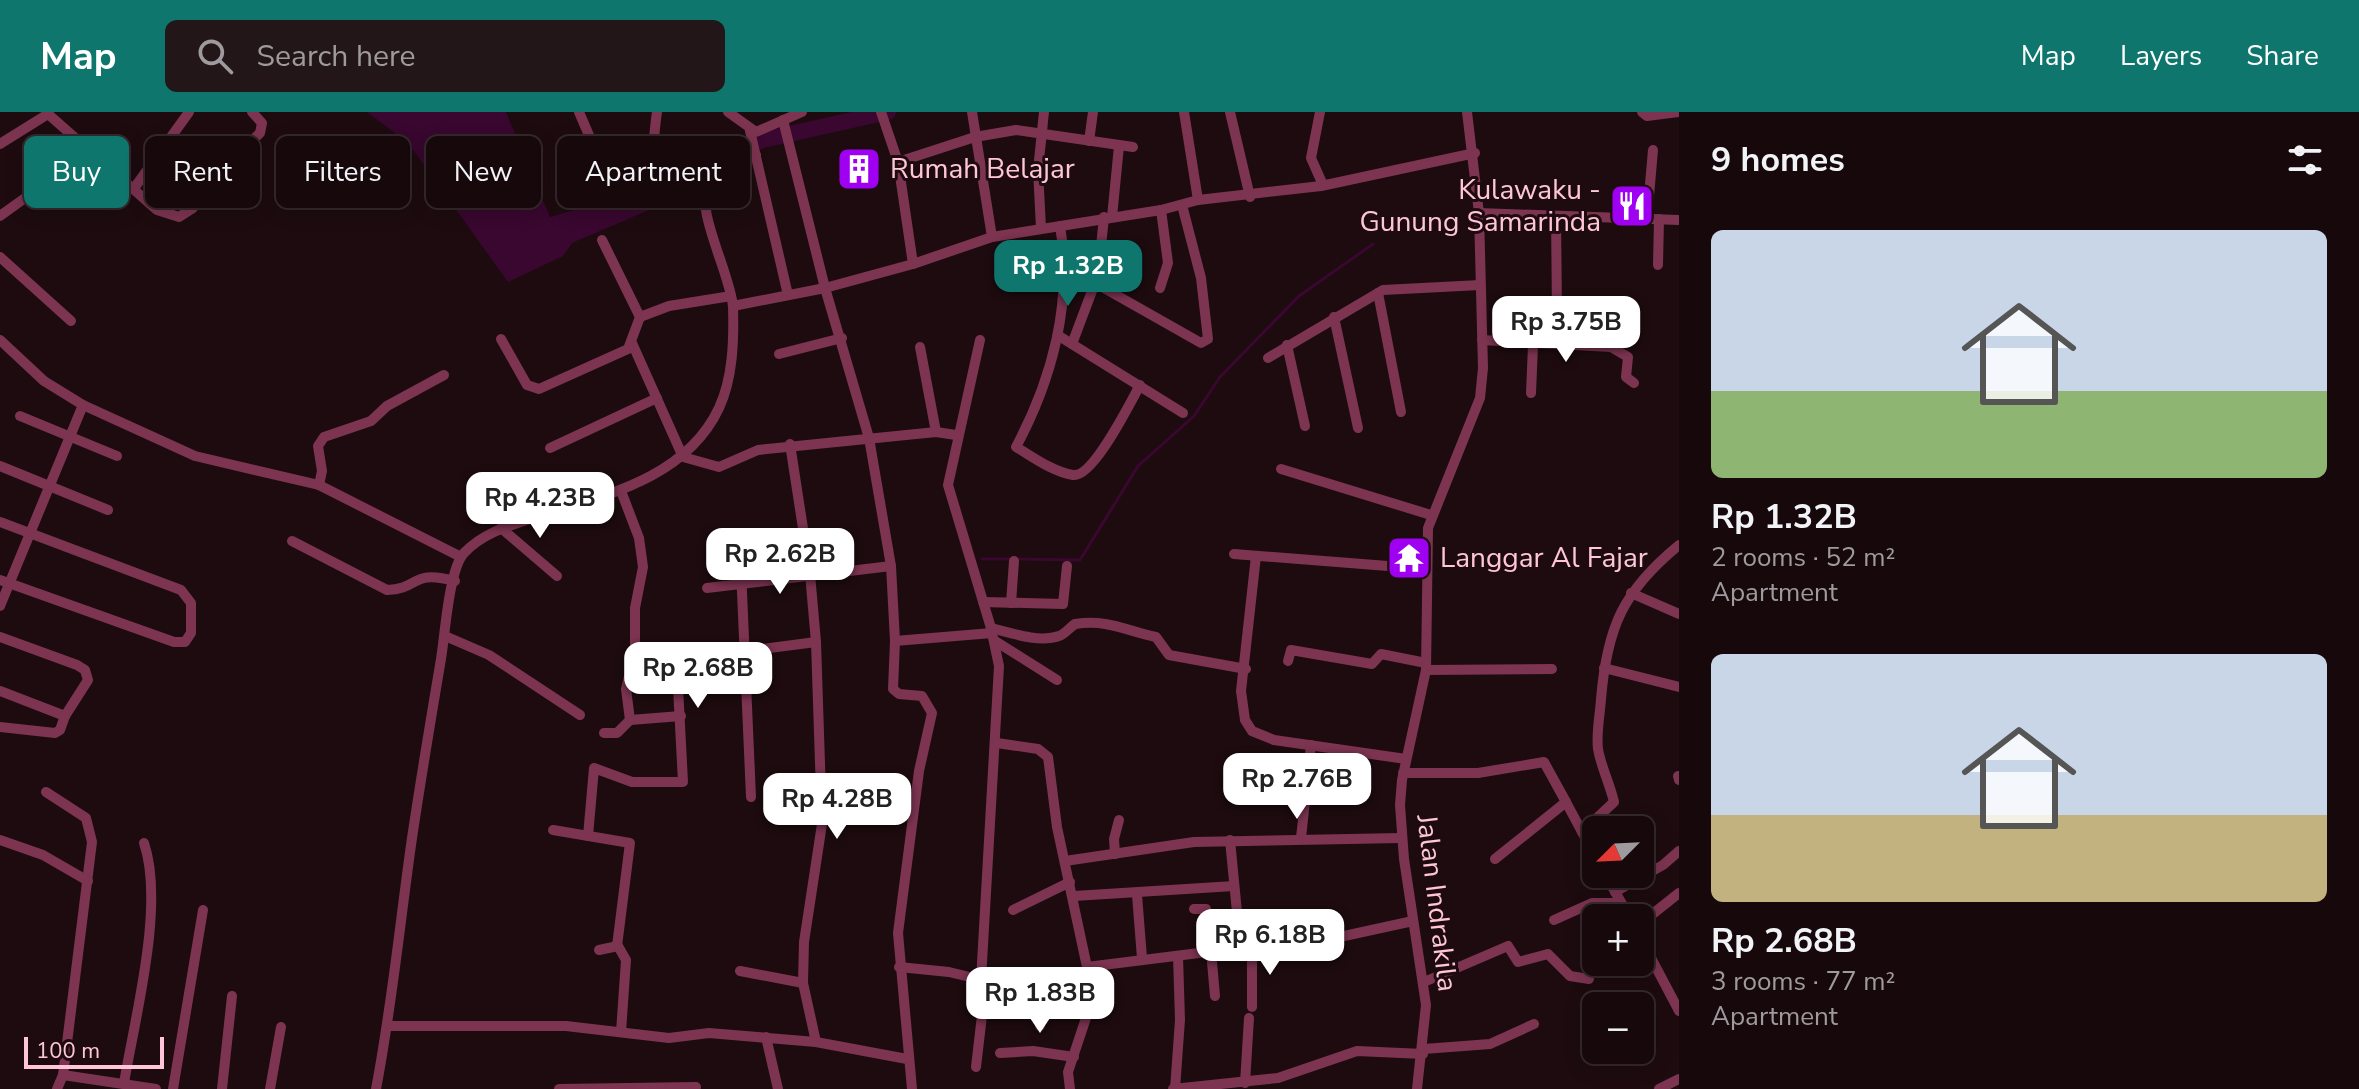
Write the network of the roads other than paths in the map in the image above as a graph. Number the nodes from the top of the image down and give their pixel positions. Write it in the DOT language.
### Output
graph roads {
  1 [pos="189,112"];
  2 [pos="252,112"];
  3 [pos="579,112"];
  4 [pos="590,112"];
  5 [pos="657,112"];
  6 [pos="728,112"];
  7 [pos="802,112"];
  8 [pos="881,112"];
  9 [pos="972,112"];
  10 [pos="1044,112"];
  11 [pos="1093,112"];
  12 [pos="1184,112"];
  13 [pos="1230,112"];
  14 [pos="1320,112"];
  15 [pos="1467,112"];
  16 [pos="1642,112"];
  17 [pos="1678,112"];
  18 [pos="49,113"];
  19 [pos="784,122"];
  20 [pos="1043,132"];
  21 [pos="750,133"];
  22 [pos="588,135"];
  23 [pos="592,136"];
  24 [pos="653,136"];
  25 [pos="975,137"];
  26 [pos="1089,141"];
  27 [pos="0,144"];
  28 [pos="1119,146"];
  29 [pos="1133,147"];
  30 [pos="1653,150"];
  31 [pos="1475,153"];
  32 [pos="756,154"];
  33 [pos="898,162"];
  34 [pos="1323,185"];
  35 [pos="135,187"];
  36 [pos="1250,197"];
  37 [pos="24,199"];
  38 [pos="1198,200"];
  39 [pos="1182,205"];
  40 [pos="1161,210"];
  41 [pos="1479,213"];
  42 [pos="0,216"];
  43 [pos="1556,216"];
  44 [pos="1108,217"];
  45 [pos="1647,219"];
  46 [pos="1659,219"];
  47 [pos="1679,220"];
  48 [pos="1060,226"];
  49 [pos="1041,228"];
  50 [pos="992,237"];
  51 [pos="602,240"];
  52 [pos="0,257"];
  53 [pos="913,264"];
  54 [pos="1658,265"];
  55 [pos="1098,275"];
  56 [pos="1480,285"];
  57 [pos="825,288"];
  58 [pos="1160,288"];
  59 [pos="1378,293"];
  60 [pos="788,295"];
  61 [pos="732,301"];
  62 [pos="1557,315"];
  63 [pos="640,317"];
  64 [pos="1334,317"];
  65 [pos="71,321"];
  66 [pos="1059,336"];
  67 [pos="842,338"];
  68 [pos="501,339"];
  69 [pos="0,340"];
  70 [pos="980,340"];
  71 [pos="1482,340"];
  72 [pos="632,343"];
  73 [pos="1072,344"];
  74 [pos="1287,345"];
  75 [pos="1533,345"];
  76 [pos="920,347"];
  77 [pos="779,354"];
  78 [pos="1268,358"];
  79 [pos="444,375"];
  80 [pos="1634,383"];
  81 [pos="1140,385"];
  82 [pos="1531,393"];
  83 [pos="657,398"];
  84 [pos="83,405"];
  85 [pos="1401,412"];
  86 [pos="1183,413"];
  87 [pos="20,416"];
  88 [pos="1305,426"];
  89 [pos="1358,428"];
  90 [pos="936,432"];
  91 [pos="956,435"];
  92 [pos="70,438"];
  93 [pos="869,438"];
  94 [pos="790,444"];
  95 [pos="550,448"];
  96 [pos="117,456"];
  97 [pos="683,457"];
  98 [pos="0,466"];
  99 [pos="1281,469"];
  100 [pos="319,485"];
  101 [pos="49,487"];
  102 [pos="621,491"];
  103 [pos="108,510"];
  104 [pos="1431,515"];
  105 [pos="0,522"];
  106 [pos="501,528"];
  107 [pos="29,535"];
  108 [pos="292,541"];
  109 [pos="1679,545"];
  110 [pos="740,547"];
  111 [pos="1234,554"];
  112 [pos="1256,556"];
  113 [pos="461,557"];
  114 [pos="1014,561"];
  115 [pos="891,566"];
  116 [pos="1067,566"];
  117 [pos="1426,569"];
  118 [pos="810,574"];
  119 [pos="557,576"];
  120 [pos="455,581"];
  121 [pos="4,582"];
  122 [pos="743,585"];
  123 [pos="707,588"];
  124 [pos="1631,593"];
  125 [pos="983,602"];
  126 [pos="1011,603"];
  127 [pos="0,606"];
  128 [pos="1679,614"];
  129 [pos="993,634"];
  130 [pos="445,636"];
  131 [pos="0,637"];
  132 [pos="895,641"];
  133 [pos="816,642"];
  134 [pos="747,651"];
  135 [pos="1288,661"];
  136 [pos="1426,666"];
  137 [pos="1604,668"];
  138 [pos="1246,669"];
  139 [pos="1552,669"];
  140 [pos="1057,680"];
  141 [pos="1679,687"];
  142 [pos="0,691"];
  143 [pos="580,715"];
  144 [pos="65,716"];
  145 [pos="681,716"];
  146 [pos="630,720"];
  147 [pos="0,727"];
  148 [pos="604,733"];
  149 [pos="997,743"];
  150 [pos="1311,745"];
  151 [pos="1406,759"];
  152 [pos="1403,773"];
  153 [pos="787,790"];
  154 [pos="820,790"];
  155 [pos="46,792"];
  156 [pos="751,797"];
  157 [pos="1566,802"];
  158 [pos="821,805"];
  159 [pos="913,812"];
  160 [pos="1599,816"];
  161 [pos="1119,820"];
  162 [pos="553,830"];
  163 [pos="1582,832"];
  164 [pos="588,836"];
  165 [pos="1301,838"];
  166 [pos="1401,838"];
  167 [pos="0,840"];
  168 [pos="1230,840"];
  169 [pos="144,843"];
  170 [pos="1679,851"];
  171 [pos="1115,854"];
  172 [pos="1495,859"];
  173 [pos="1065,861"];
  174 [pos="88,881"];
  175 [pos="1070,882"];
  176 [pos="1234,886"];
  177 [pos="1613,888"];
  178 [pos="1615,892"];
  179 [pos="1679,893"];
  180 [pos="1137,895"];
  181 [pos="1074,896"];
  182 [pos="1621,903"];
  183 [pos="1194,909"];
  184 [pos="203,910"];
  185 [pos="1013,910"];
  186 [pos="1654,913"];
  187 [pos="1554,920"];
  188 [pos="1413,921"];
  189 [pos="1240,943"];
  190 [pos="1252,943"];
  191 [pos="617,946"];
  192 [pos="599,950"];
  193 [pos="1215,950"];
  194 [pos="1178,956"];
  195 [pos="1142,958"];
  196 [pos="1654,961"];
  197 [pos="899,967"];
  198 [pos="1087,967"];
  199 [pos="740,971"];
  200 [pos="1589,979"];
  201 [pos="984,980"];
  202 [pos="1424,982"];
  203 [pos="803,983"];
  204 [pos="1046,985"];
  205 [pos="1084,987"];
  206 [pos="232,996"];
  207 [pos="1215,996"];
  208 [pos="1676,998"];
  209 [pos="1679,1011"];
  210 [pos="1534,1024"];
  211 [pos="388,1026"];
  212 [pos="1040,1026"];
  213 [pos="281,1027"];
  214 [pos="621,1032"];
  215 [pos="766,1037"];
  216 [pos="816,1042"];
  217 [pos="1423,1051"];
  218 [pos="1000,1053"];
  219 [pos="1074,1057"];
  220 [pos="907,1059"];
  221 [pos="976,1067"];
  222 [pos="63,1075"];
  223 [pos="1285,1076"];
  224 [pos="1679,1079"];
  225 [pos="124,1083"];
  226 [pos="1245,1083"];
  227 [pos="99,1084"];
  228 [pos="696,1087"];
  229 [pos="57,1089"];
  230 [pos="151,1089"];
  231 [pos="173,1089"];
  232 [pos="222,1089"];
  233 [pos="270,1089"];
  234 [pos="376,1089"];
  235 [pos="559,1089"];
  236 [pos="778,1089"];
  237 [pos="912,1089"];
  238 [pos="1070,1089"];
  239 [pos="1174,1089"];
  240 [pos="1288,1089"];
  241 [pos="1417,1089"];
  242 [pos="1659,1089"];
  1 -- 35 [label="street"];
  2 -- 35 [label="street"];
  3 -- 22 [label="street"];
  4 -- 22 [label="street"];
  5 -- 24 [label="street"];
  6 -- 21 [label="street"];
  7 -- 19 [label="street"];
  8 -- 33 [label="street"];
  9 -- 25 [label="street"];
  10 -- 20 [label="street"];
  11 -- 26 [label="street"];
  12 -- 38 [label="street"];
  13 -- 36 [label="street"];
  14 -- 34 [label="street"];
  15 -- 31 [label="street, Jalan Indrakila"];
  16 -- 17 [label="street"];
  18 -- 27 [label="street"];
  18 -- 35 [label="street"];
  19 -- 21 [label="street"];
  19 -- 57 [label="street"];
  20 -- 25 [label="street"];
  20 -- 26 [label="street"];
  20 -- 49 [label="street"];
  21 -- 32 [label="street"];
  22 -- 23 [label="street"];
  25 -- 33 [label="street"];
  25 -- 50 [label="street"];
  26 -- 28 [label="street"];
  28 -- 29 [label="street"];
  28 -- 44 [label="street"];
  30 -- 45 [label="street"];
  31 -- 34 [label="street"];
  31 -- 41 [label="street, Jalan Indrakila"];
  32 -- 60 [label="street"];
  32 -- 61 [label="street"];
  33 -- 53 [label="street"];
  34 -- 36 [label="street"];
  36 -- 38 [label="street"];
  37 -- 42 [label="street"];
  38 -- 39 [label="street"];
  39 -- 40 [label="street"];
  39 -- 73 [label="street"];
  40 -- 44 [label="street"];
  40 -- 58 [label="street"];
  41 -- 43 [label="street"];
  41 -- 56 [label="street, Jalan Indrakila"];
  43 -- 45 [label="street"];
  43 -- 62 [label="street"];
  44 -- 48 [label="street"];
  44 -- 55 [label="street"];
  45 -- 46 [label="street"];
  46 -- 47 [label="street"];
  46 -- 54 [label="street"];
  48 -- 49 [label="street"];
  48 -- 66 [label="street"];
  49 -- 50 [label="street"];
  50 -- 53 [label="street"];
  51 -- 63 [label="street"];
  52 -- 65 [label="street"];
  53 -- 57 [label="street"];
  56 -- 59 [label="street"];
  56 -- 71 [label="street, Jalan Indrakila"];
  57 -- 60 [label="street"];
  57 -- 67 [label="street"];
  59 -- 64 [label="street"];
  59 -- 85 [label="street"];
  60 -- 61 [label="street"];
  61 -- 63 [label="street"];
  61 -- 97 [label="street"];
  63 -- 72 [label="street"];
  64 -- 74 [label="street"];
  64 -- 89 [label="street"];
  66 -- 73 [label="street"];
  66 -- 81 [label="street"];
  67 -- 77 [label="street"];
  67 -- 93 [label="street"];
  68 -- 72 [label="street"];
  69 -- 84 [label="street"];
  70 -- 91 [label="street"];
  71 -- 75 [label="street"];
  71 -- 104 [label="street, Jalan Indrakila"];
  72 -- 83 [label="street"];
  73 -- 81 [label="street"];
  74 -- 78 [label="street"];
  74 -- 88 [label="street"];
  75 -- 80 [label="street"];
  75 -- 82 [label="street"];
  76 -- 90 [label="street"];
  79 -- 100 [label="street"];
  81 -- 86 [label="street"];
  83 -- 95 [label="street"];
  83 -- 97 [label="street"];
  84 -- 92 [label="street"];
  84 -- 100 [label="street"];
  87 -- 92 [label="street"];
  90 -- 91 [label="street"];
  90 -- 93 [label="street"];
  91 -- 125 [label="street"];
  92 -- 96 [label="street"];
  92 -- 101 [label="street"];
  93 -- 94 [label="street"];
  93 -- 115 [label="street"];
  94 -- 97 [label="street"];
  94 -- 118 [label="street"];
  97 -- 102 [label="street"];
  98 -- 101 [label="street"];
  99 -- 104 [label="street"];
  100 -- 113 [label="street"];
  101 -- 103 [label="street"];
  101 -- 107 [label="street"];
  102 -- 106 [label="street"];
  102 -- 146 [label="street"];
  104 -- 117 [label="street, Jalan Indrakila"];
  105 -- 107 [label="street"];
  106 -- 113 [label="street"];
  106 -- 119 [label="street"];
  107 -- 121 [label="street"];
  107 -- 121 [label="street"];
  108 -- 120 [label="street"];
  109 -- 124 [label="street"];
  110 -- 122 [label="street"];
  111 -- 112 [label="street"];
  112 -- 117 [label="street"];
  112 -- 138 [label="street"];
  113 -- 120 [label="street"];
  114 -- 126 [label="street"];
  115 -- 118 [label="street"];
  115 -- 132 [label="street"];
  116 -- 126 [label="street"];
  117 -- 136 [label="street, Jalan Indrakila"];
  118 -- 122 [label="street"];
  118 -- 133 [label="street"];
  120 -- 130 [label="street"];
  121 -- 127 [label="street"];
  122 -- 123 [label="street"];
  122 -- 134 [label="street"];
  124 -- 128 [label="street"];
  124 -- 137 [label="street"];
  125 -- 126 [label="street"];
  125 -- 129 [label="street"];
  129 -- 132 [label="street"];
  129 -- 138 [label="street"];
  129 -- 140 [label="street"];
  129 -- 149 [label="street"];
  130 -- 143 [label="street"];
  130 -- 211 [label="street"];
  131 -- 144 [label="street"];
  132 -- 159 [label="street"];
  133 -- 134 [label="street"];
  133 -- 154 [label="street"];
  134 -- 145 [label="street"];
  134 -- 156 [label="street"];
  135 -- 136 [label="street"];
  136 -- 139 [label="street"];
  136 -- 151 [label="street, Jalan Indrakila"];
  137 -- 141 [label="street"];
  137 -- 160 [label="street"];
  138 -- 150 [label="street"];
  142 -- 144 [label="street"];
  144 -- 147 [label="street"];
  145 -- 146 [label="street"];
  145 -- 164 [label="street"];
  146 -- 148 [label="street"];
  149 -- 173 [label="street"];
  149 -- 201 [label="street"];
  150 -- 151 [label="street"];
  150 -- 165 [label="street"];
  151 -- 152 [label="street, Jalan Indrakila"];
  152 -- 157 [label="street"];
  152 -- 166 [label="street, Jalan Indrakila"];
  153 -- 154 [label="street"];
  154 -- 158 [label="street"];
  155 -- 174 [label="street"];
  157 -- 163 [label="street"];
  157 -- 172 [label="street"];
  158 -- 159 [label="street"];
  158 -- 203 [label="street"];
  159 -- 197 [label="street"];
  161 -- 171 [label="street"];
  162 -- 164 [label="street"];
  164 -- 191 [label="street"];
  165 -- 166 [label="street"];
  165 -- 168 [label="street"];
  166 -- 188 [label="street, Jalan Indrakila"];
  167 -- 174 [label="street"];
  168 -- 171 [label="street"];
  168 -- 176 [label="street"];
  169 -- 225 [label="street"];
  170 -- 178 [label="street"];
  171 -- 173 [label="street"];
  173 -- 175 [label="street"];
  174 -- 222 [label="street"];
  175 -- 181 [label="street"];
  175 -- 185 [label="street"];
  176 -- 180 [label="street"];
  176 -- 189 [label="street"];
  177 -- 178 [label="street"];
  178 -- 182 [label="street"];
  179 -- 186 [label="street"];
  180 -- 181 [label="street"];
  180 -- 195 [label="street"];
  181 -- 198 [label="street"];
  182 -- 187 [label="street"];
  183 -- 193 [label="street"];
  184 -- 231 [label="street"];
  188 -- 190 [label="street"];
  188 -- 202 [label="street, Jalan Indrakila"];
  189 -- 190 [label="street"];
  189 -- 193 [label="street"];
  190 -- 226 [label="street"];
  191 -- 192 [label="street"];
  191 -- 214 [label="street"];
  193 -- 194 [label="street"];
  193 -- 207 [label="street"];
  194 -- 195 [label="street"];
  194 -- 239 [label="street"];
  195 -- 198 [label="street"];
  196 -- 208 [label="street"];
  197 -- 201 [label="street"];
  197 -- 220 [label="street"];
  198 -- 205 [label="street"];
  199 -- 203 [label="street"];
  200 -- 202 [label="street"];
  201 -- 204 [label="street"];
  201 -- 221 [label="street"];
  202 -- 217 [label="street, Jalan Indrakila"];
  203 -- 216 [label="street"];
  204 -- 205 [label="street"];
  204 -- 212 [label="street"];
  205 -- 219 [label="street"];
  206 -- 232 [label="street"];
  208 -- 209 [label="street"];
  210 -- 217 [label="street"];
  211 -- 214 [label="street"];
  211 -- 234 [label="street"];
  213 -- 233 [label="street"];
  214 -- 215 [label="street"];
  215 -- 216 [label="street"];
  215 -- 236 [label="street"];
  216 -- 220 [label="street"];
  217 -- 223 [label="street"];
  217 -- 241 [label="street, Jalan Indrakila"];
  218 -- 219 [label="street"];
  219 -- 238 [label="street"];
  220 -- 237 [label="street"];
  222 -- 227 [label="street"];
  222 -- 229 [label="street"];
  223 -- 226 [label="street"];
  223 -- 240 [label="street"];
  224 -- 242 [label="street"];
  225 -- 227 [label="street"];
  225 -- 230 [label="street"];
  226 -- 239 [label="street"];
  228 -- 235 [label="street"];
}
